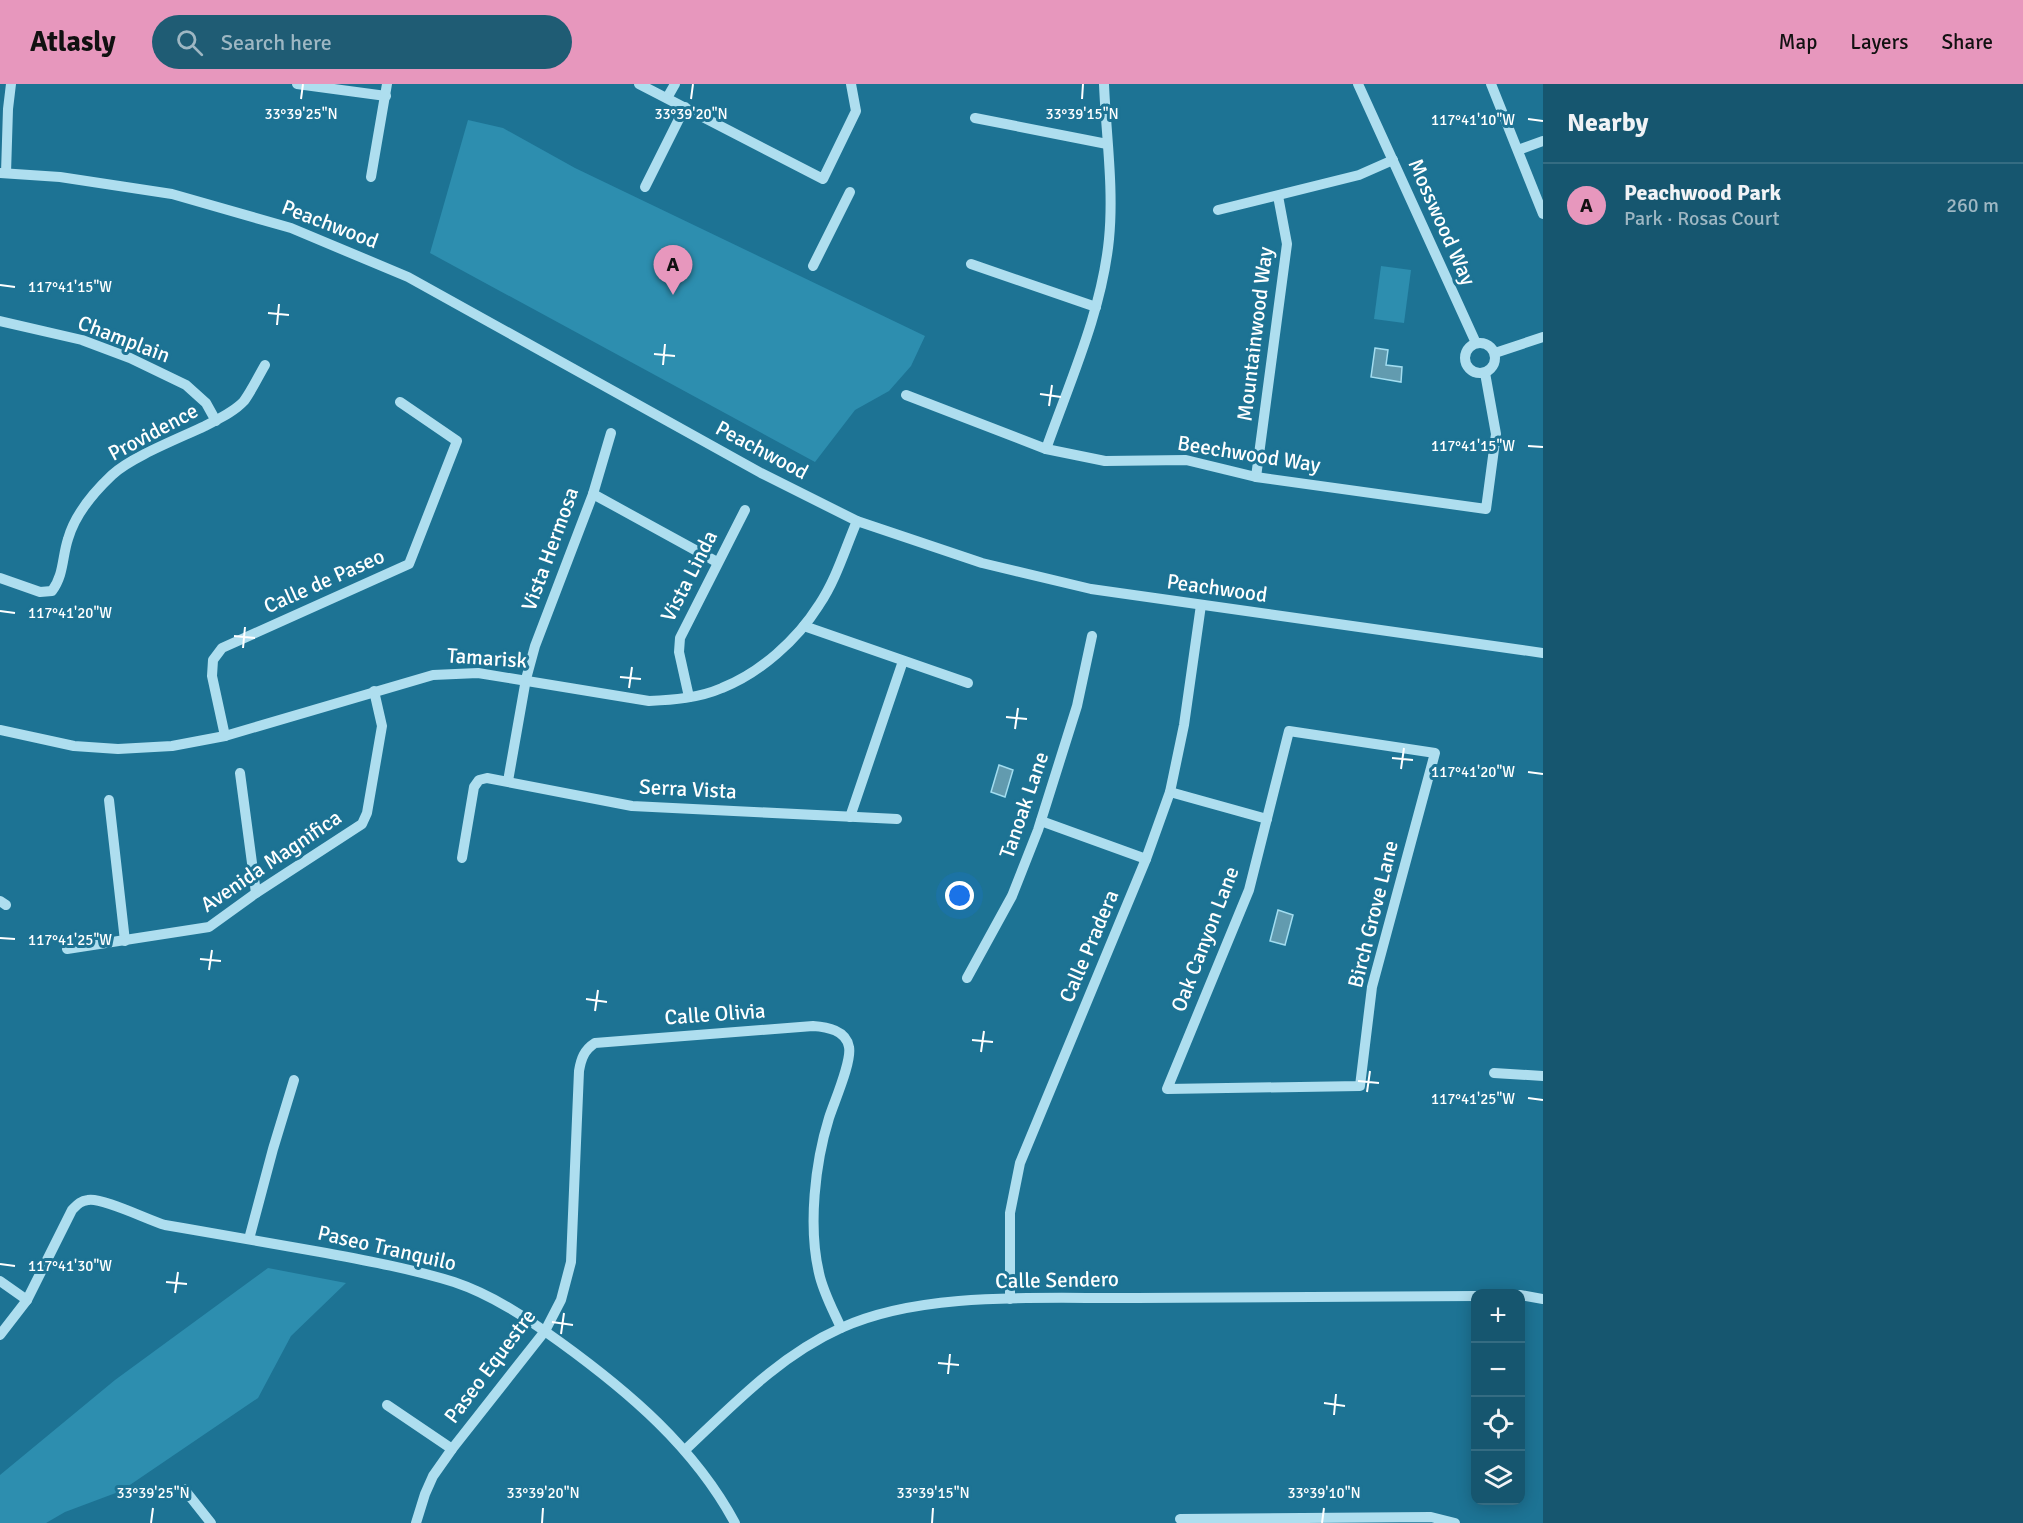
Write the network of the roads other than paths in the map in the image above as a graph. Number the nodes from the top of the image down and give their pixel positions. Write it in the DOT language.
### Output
graph roads {
  1 [pos="11,84"];
  2 [pos="297,84"];
  3 [pos="387,84"];
  4 [pos="639,84"];
  5 [pos="675,84"];
  6 [pos="851,84"];
  7 [pos="1104,84"];
  8 [pos="1358,84"];
  9 [pos="1491,84"];
  10 [pos="386,96"];
  11 [pos="667,98"];
  12 [pos="685,108"];
  13 [pos="975,118"];
  14 [pos="1543,141"];
  15 [pos="1107,144"];
  16 [pos="1518,150"];
  17 [pos="1393,160"];
  18 [pos="3,173"];
  19 [pos="371,177"];
  20 [pos="645,187"];
  21 [pos="850,192"];
  22 [pos="1278,196"];
  23 [pos="1218,210"];
  24 [pos="1543,214"];
  25 [pos="971,264"];
  26 [pos="813,266"];
  27 [pos="1096,307"];
  28 [pos="0,321"];
  29 [pos="1543,337"];
  30 [pos="1476,343"];
  31 [pos="1495,353"];
  32 [pos="265,365"];
  33 [pos="1485,373"];
  34 [pos="906,395"];
  35 [pos="400,402"];
  36 [pos="216,421"];
  37 [pos="611,434"];
  38 [pos="1046,449"];
  39 [pos="1256,477"];
  40 [pos="593,494"];
  41 [pos="745,510"];
  42 [pos="857,521"];
  43 [pos="717,562"];
  44 [pos="0,578"];
  45 [pos="1201,605"];
  46 [pos="804,626"];
  47 [pos="1092,636"];
  48 [pos="1543,653"];
  49 [pos="903,661"];
  50 [pos="526,679"];
  51 [pos="968,683"];
  52 [pos="374,691"];
  53 [pos="689,697"];
  54 [pos="0,730"];
  55 [pos="1289,731"];
  56 [pos="225,736"];
  57 [pos="240,773"];
  58 [pos="508,781"];
  59 [pos="1170,792"];
  60 [pos="109,800"];
  61 [pos="850,817"];
  62 [pos="897,819"];
  63 [pos="1267,819"];
  64 [pos="1041,821"];
  65 [pos="462,858"];
  66 [pos="1146,859"];
  67 [pos="256,893"];
  68 [pos="125,940"];
  69 [pos="67,949"];
  70 [pos="968,978"];
  71 [pos="588,1048"];
  72 [pos="1494,1073"];
  73 [pos="1543,1076"];
  74 [pos="294,1080"];
  75 [pos="1167,1089"];
  76 [pos="249,1239"];
  77 [pos="0,1281"];
  78 [pos="1471,1296"];
  79 [pos="1525,1296"];
  80 [pos="1010,1299"];
  81 [pos="1543,1299"];
  82 [pos="27,1300"];
  83 [pos="841,1328"];
  84 [pos="545,1331"];
  85 [pos="0,1335"];
  86 [pos="387,1405"];
  87 [pos="452,1449"];
  88 [pos="685,1450"];
  89 [pos="184,1489"];
  90 [pos="1180,1519"];
  91 [pos="211,1523"];
  92 [pos="416,1523"];
  93 [pos="735,1523"];
  94 [pos="1455,1523"];
  1 -- 18 [label="street"];
  2 -- 10 [label="street"];
  3 -- 10 [label="street"];
  4 -- 11 [label="street"];
  5 -- 11 [label="street"];
  6 -- 12 [label="street"];
  7 -- 15 [label="street"];
  8 -- 17 [label="street, Mosswood Way"];
  9 -- 16 [label="street"];
  10 -- 19 [label="street"];
  11 -- 12 [label="street"];
  12 -- 20 [label="street"];
  13 -- 15 [label="street"];
  14 -- 16 [label="street"];
  15 -- 27 [label="street"];
  16 -- 24 [label="street"];
  17 -- 22 [label="street"];
  17 -- 30 [label="street, Mosswood Way"];
  18 -- 42 [label="street, Peachwood"];
  21 -- 26 [label="street"];
  22 -- 23 [label="street"];
  22 -- 39 [label="street, Mountainwood Way"];
  25 -- 27 [label="street"];
  27 -- 38 [label="street"];
  28 -- 36 [label="street, Champlain"];
  29 -- 31 [label="street"];
  30 -- 31 [label="street"];
  30 -- 33 [label="street"];
  31 -- 33 [label="street"];
  32 -- 36 [label="street, Providence"];
  33 -- 39 [label="street, Beechwood Way"];
  34 -- 38 [label="street, Beechwood Way"];
  35 -- 56 [label="street, Calle de Paseo"];
  36 -- 44 [label="street, Providence"];
  37 -- 40 [label="street, Vista Hermosa"];
  38 -- 39 [label="street, Beechwood Way"];
  40 -- 43 [label="street"];
  40 -- 50 [label="street, Vista Hermosa"];
  41 -- 43 [label="street, Vista Linda"];
  42 -- 45 [label="street, Peachwood"];
  42 -- 46 [label="street, Tamarisk"];
  43 -- 53 [label="street, Vista Linda"];
  45 -- 48 [label="street, Peachwood"];
  45 -- 59 [label="street, Calle Pradera"];
  46 -- 49 [label="street"];
  46 -- 53 [label="street, Tamarisk"];
  47 -- 64 [label="street, Tanoak Lane"];
  49 -- 51 [label="street"];
  49 -- 61 [label="street"];
  50 -- 52 [label="street, Tamarisk"];
  50 -- 53 [label="street, Tamarisk"];
  50 -- 58 [label="street, Vista Hermosa"];
  52 -- 56 [label="street, Tamarisk"];
  52 -- 67 [label="street, Avenida Magnifica"];
  54 -- 56 [label="street, Tamarisk"];
  55 -- 63 [label="street, Oak Canyon Lane"];
  55 -- 75 [label="street, Birch Grove Lane"];
  57 -- 67 [label="street"];
  58 -- 61 [label="street, Serra Vista"];
  58 -- 65 [label="street, Serra Vista"];
  59 -- 63 [label="street"];
  59 -- 66 [label="street, Calle Pradera"];
  60 -- 68 [label="street"];
  61 -- 62 [label="street, Serra Vista"];
  63 -- 75 [label="street, Oak Canyon Lane"];
  64 -- 66 [label="street"];
  64 -- 70 [label="street, Tanoak Lane"];
  66 -- 80 [label="street, Calle Pradera"];
  67 -- 68 [label="street, Avenida Magnifica"];
  68 -- 69 [label="street, Avenida Magnifica"];
  71 -- 83 [label="street, Calle Olivia"];
  71 -- 84 [label="street, Paseo Equestre"];
  72 -- 73 [label="street"];
  74 -- 76 [label="street"];
  76 -- 82 [label="street, Paseo Tranquilo"];
  76 -- 84 [label="street, Paseo Tranquilo"];
  77 -- 82 [label="street"];
  78 -- 80 [label="street, Calle Sendero"];
  79 -- 81 [label="street"];
  80 -- 83 [label="street, Calle Sendero"];
  82 -- 85 [label="street"];
  83 -- 88 [label="street, Calle Sendero"];
  84 -- 87 [label="street, Paseo Equestre"];
  84 -- 88 [label="street, Paseo Tranquilo"];
  86 -- 87 [label="street"];
  87 -- 92 [label="street, Paseo Equestre"];
  88 -- 93 [label="street, Paseo Tranquilo"];
  89 -- 91 [label="street"];
  90 -- 94 [label="street"];
}
